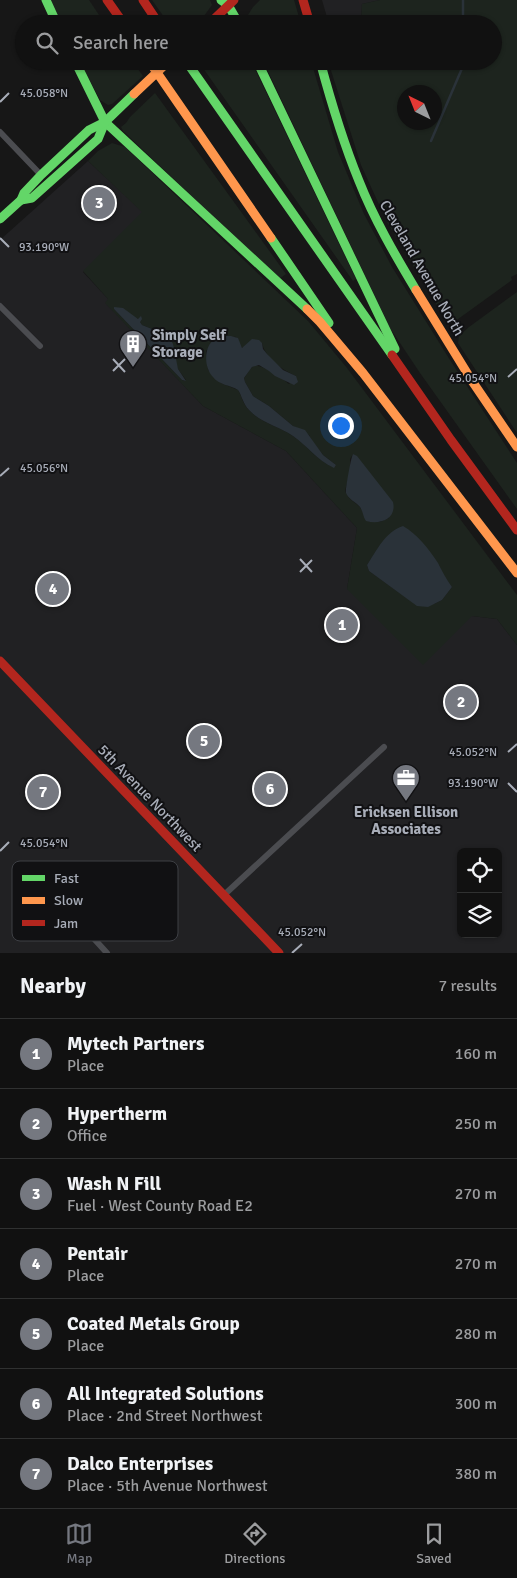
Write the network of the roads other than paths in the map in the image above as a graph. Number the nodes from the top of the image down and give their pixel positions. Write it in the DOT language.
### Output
graph roads {
  1 [pos="46,0"];
  2 [pos="107,0"];
  3 [pos="143,0"];
  4 [pos="303,0"];
  5 [pos="228,2"];
  6 [pos="53,15"];
  7 [pos="118,15"];
  8 [pos="153,15"];
  9 [pos="217,15"];
  10 [pos="234,15"];
  11 [pos="307,15"];
  12 [pos="79,70"];
  13 [pos="155,70"];
  14 [pos="160,70"];
  15 [pos="192,70"];
  16 [pos="261,70"];
  17 [pos="323,70"];
  18 [pos="105,122"];
  19 [pos="0,132"];
  20 [pos="41,175"];
  21 [pos="21,200"];
  22 [pos="0,220"];
  23 [pos="0,306"];
  24 [pos="40,346"];
  25 [pos="363,373"];
  26 [pos="411,382"];
  27 [pos="517,447"];
  28 [pos="517,530"];
  29 [pos="517,573"];
  30 [pos="0,661"];
  31 [pos="384,747"];
  32 [pos="224,895"];
  33 [pos="96,941"];
  34 [pos="107,953"];
  35 [pos="279,953"];
  1 -- 6 [label="main road"];
  2 -- 7 [label="main road"];
  3 -- 8 [label="main road"];
  4 -- 11 [label="main road"];
  5 -- 9 [label="main road"];
  5 -- 10 [label="main road"];
  12 -- 18 [label="main road"];
  13 -- 25 [label="main road"];
  14 -- 18 [label="main road, bridge"];
  15 -- 26 [label="main road"];
  16 -- 26 [label="main road"];
  17 -- 27 [label="main road, Cleveland Avenue North"];
  18 -- 20 [label="main road"];
  18 -- 21 [label="main road"];
  18 -- 25 [label="main road"];
  19 -- 20 [label="street"];
  20 -- 21 [label="main road"];
  21 -- 22 [label="main road"];
  23 -- 24 [label="street"];
  25 -- 29 [label="main road"];
  26 -- 28 [label="main road"];
  30 -- 32 [label="main road, 5th Avenue Northwest"];
  31 -- 32 [label="street"];
  32 -- 35 [label="main road, 5th Avenue Northwest"];
  33 -- 34 [label="street"];
}
